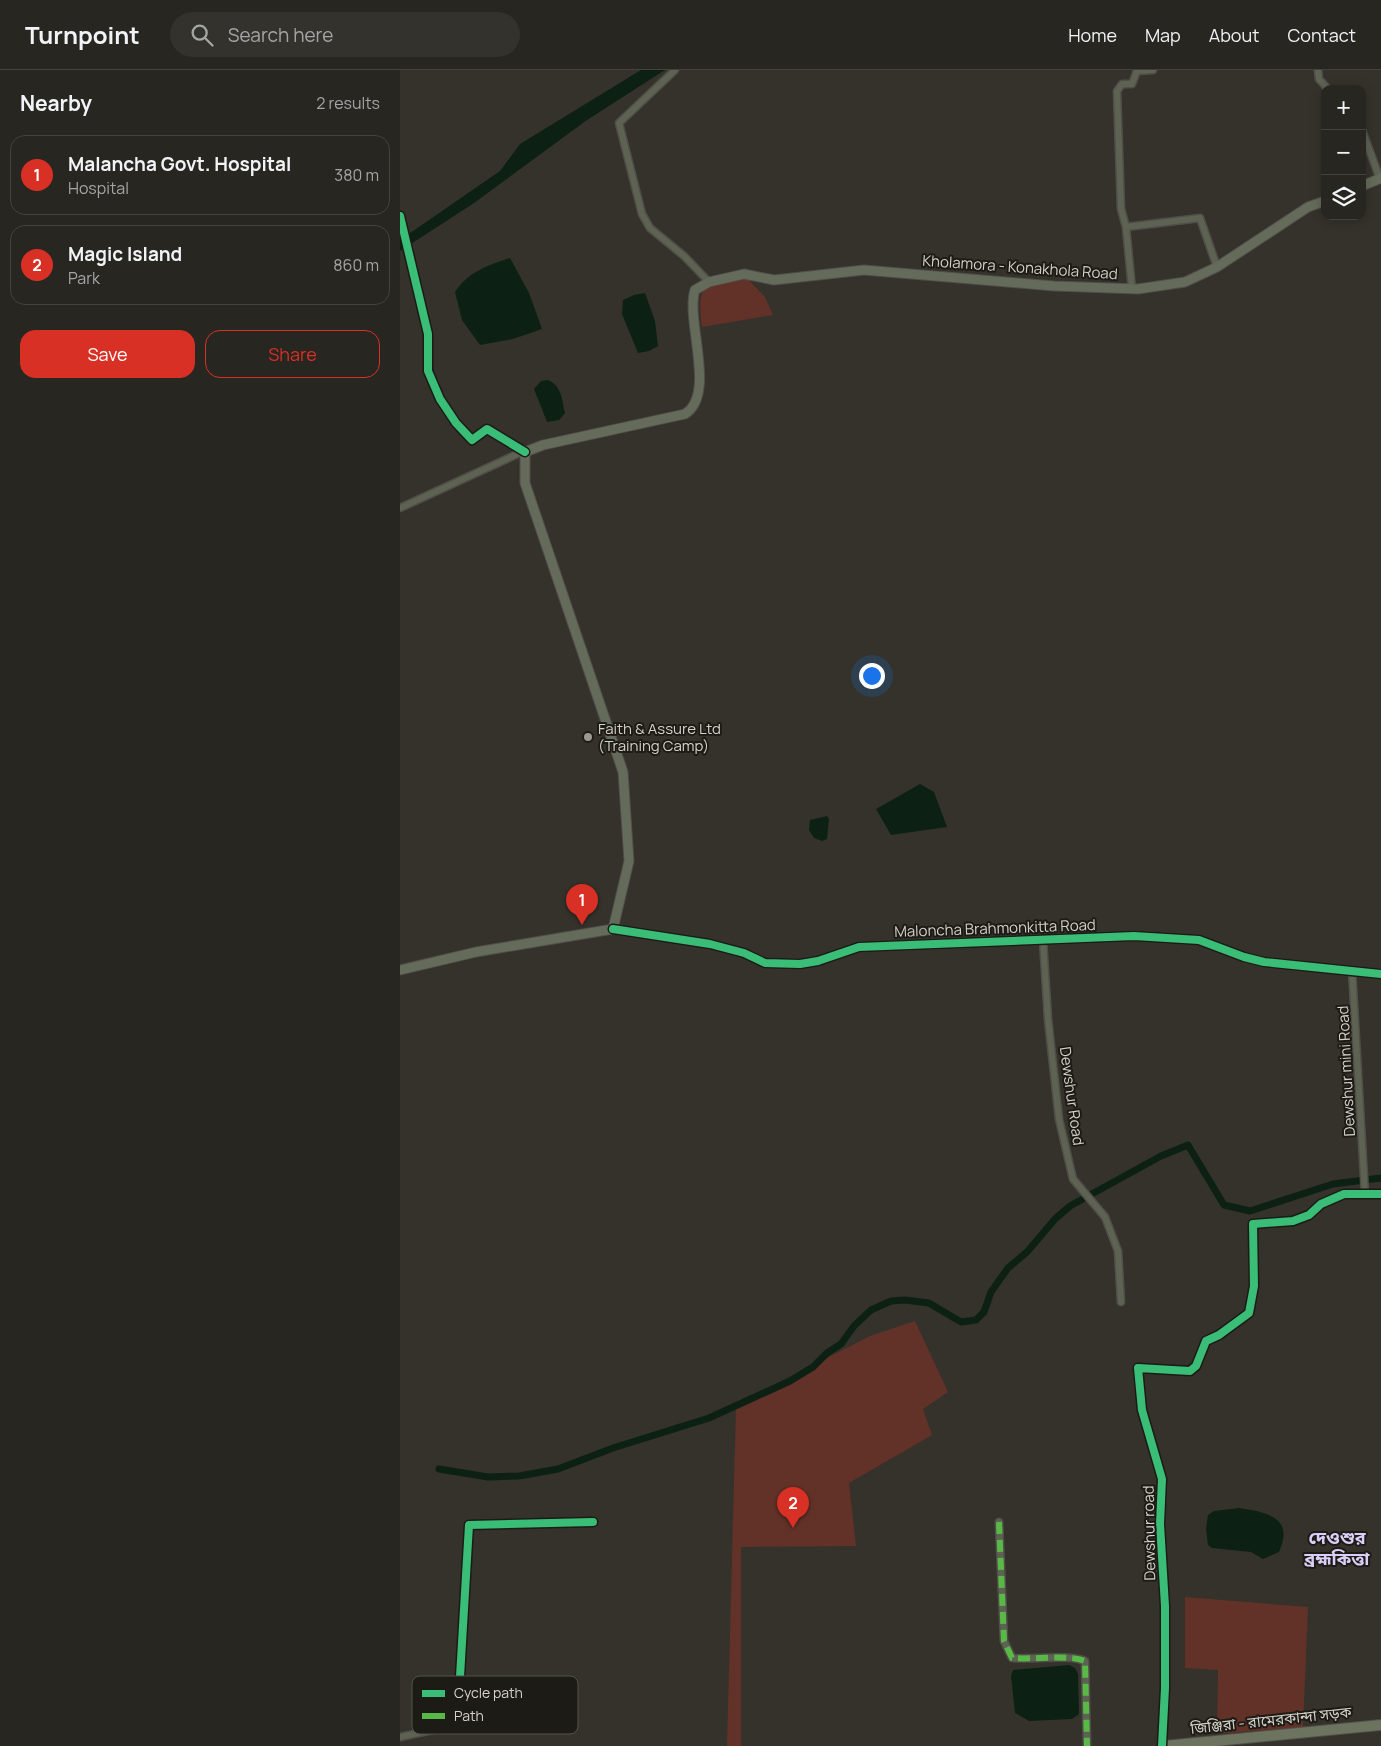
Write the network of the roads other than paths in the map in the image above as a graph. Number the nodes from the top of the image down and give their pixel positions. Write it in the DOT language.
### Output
graph roads {
  1 [pos="675,70"];
  2 [pos="1153,70"];
  3 [pos="1318,70"];
  4 [pos="1324,85"];
  5 [pos="1366,141"];
  6 [pos="1380,178"];
  7 [pos="1366,184"];
  8 [pos="1321,202"];
  9 [pos="400,216"];
  10 [pos="1126,227"];
  11 [pos="1216,267"];
  12 [pos="709,282"];
  13 [pos="1132,289"];
  14 [pos="524,452"];
  15 [pos="400,508"];
  16 [pos="613,929"];
  17 [pos="1043,940"];
  18 [pos="400,970"];
  19 [pos="1352,970"];
  20 [pos="1381,974"];
  21 [pos="1365,1194"];
  22 [pos="1381,1194"];
  23 [pos="1121,1302"];
  24 [pos="593,1522"];
  25 [pos="999,1522"];
  26 [pos="460,1676"];
  27 [pos="1381,1725"];
  28 [pos="417,1734"];
  29 [pos="400,1737"];
  30 [pos="1087,1746"];
  31 [pos="1163,1746"];
  1 -- 12 [label="street"];
  2 -- 10 [label="street"];
  3 -- 4 [label="street"];
  5 -- 6 [label="street"];
  6 -- 7 [label="main road"];
  8 -- 11 [label="main road, Kholamora - Konakhola Road"];
  9 -- 14 [label="street"];
  10 -- 11 [label="street"];
  10 -- 13 [label="street"];
  11 -- 13 [label="main road, Kholamora - Konakhola Road"];
  12 -- 13 [label="main road, Kholamora - Konakhola Road"];
  12 -- 14 [label="main road, Kholamora - Konakhola Road"];
  14 -- 15 [label="street"];
  14 -- 16 [label="main road"];
  16 -- 17 [label="main road, Maloncha Brahmonkitta Road"];
  16 -- 18 [label="main road, Maloncha Brahmonkitta Road"];
  17 -- 19 [label="main road, Maloncha Brahmonkitta Road"];
  17 -- 23 [label="street, Dewshur Road"];
  19 -- 20 [label="main road, Maloncha Brahmonkitta Road"];
  19 -- 21 [label="street, Dewshur mini Road"];
  21 -- 22 [label="street"];
  21 -- 31 [label="street, Dewshur road"];
  24 -- 26 [label="street"];
  25 -- 30 [label="street"];
  27 -- 31 [label="main road, জিঞ্জিরা - রামেরকান্দা সড়ক"];
  28 -- 29 [label="street"];
}
